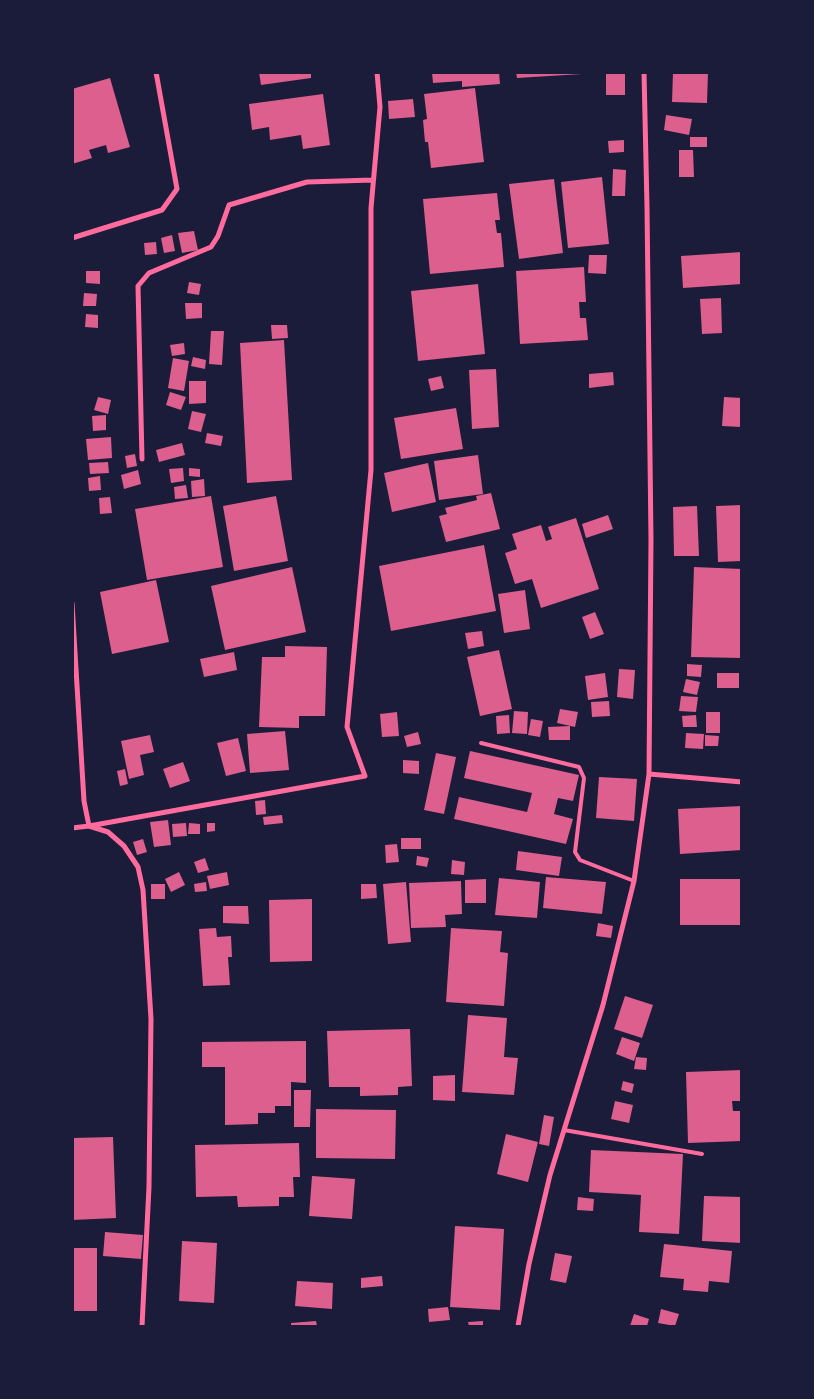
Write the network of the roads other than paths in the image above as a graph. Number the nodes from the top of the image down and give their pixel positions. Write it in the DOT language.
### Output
graph roads {
  1 [pos="156,72"];
  2 [pos="377,72"];
  3 [pos="644,72"];
  4 [pos="373,180"];
  5 [pos="72,238"];
  6 [pos="142,459"];
  7 [pos="72,603"];
  8 [pos="481,743"];
  9 [pos="649,774"];
  10 [pos="742,782"];
  11 [pos="89,826"];
  12 [pos="72,828"];
  13 [pos="634,881"];
  14 [pos="564,1130"];
  15 [pos="702,1154"];
  16 [pos="142,1326"];
  17 [pos="518,1326"];
  1 -- 5 [label="street"];
  2 -- 4 [label="street"];
  3 -- 9 [label="street"];
  4 -- 6 [label="street"];
  4 -- 11 [label="street"];
  7 -- 11 [label="street"];
  8 -- 13 [label="lane"];
  9 -- 10 [label="street"];
  9 -- 13 [label="street"];
  11 -- 12 [label="street"];
  11 -- 16 [label="street"];
  13 -- 14 [label="street"];
  14 -- 15 [label="lane"];
  14 -- 17 [label="street"];
}
